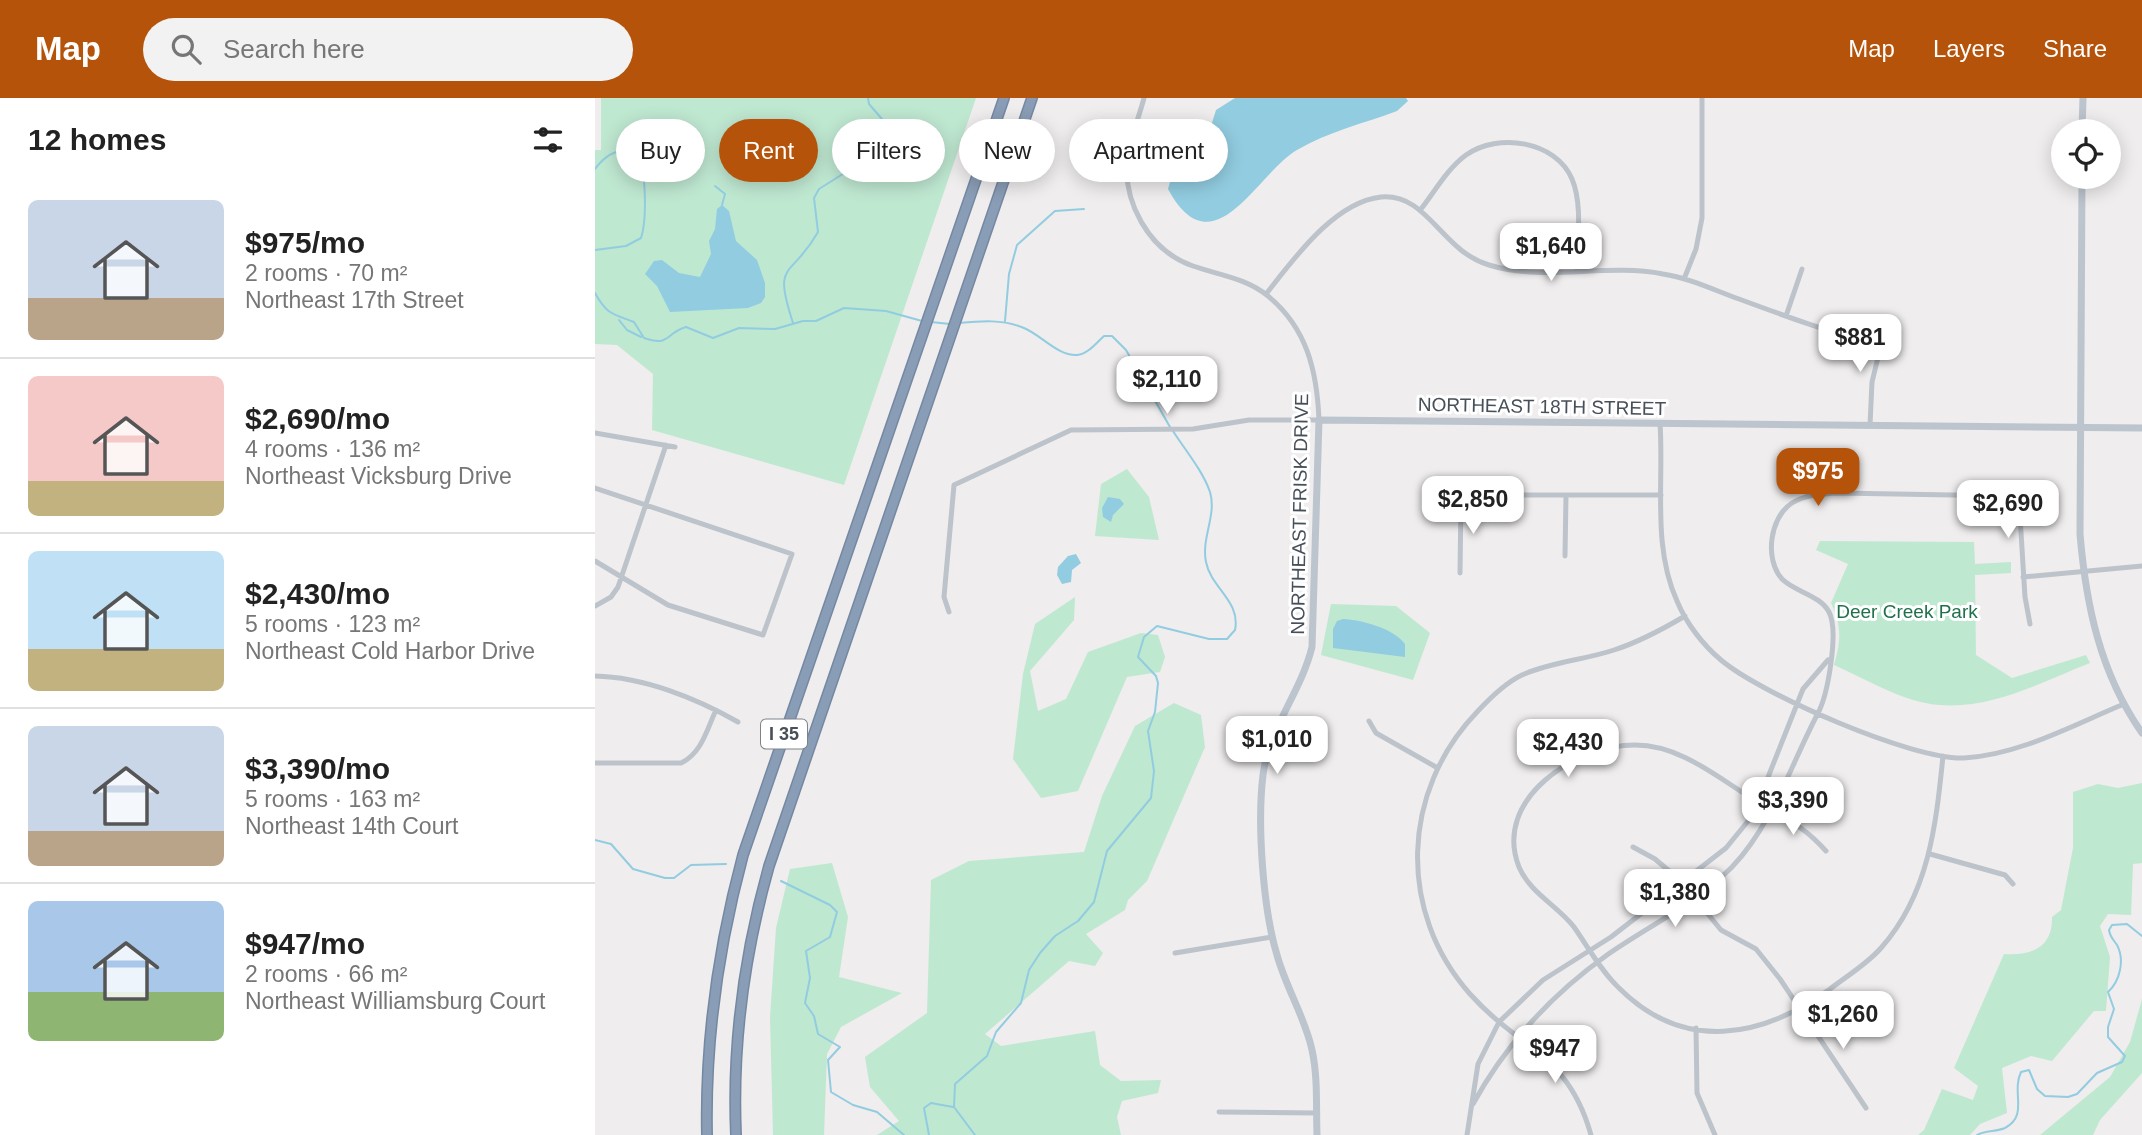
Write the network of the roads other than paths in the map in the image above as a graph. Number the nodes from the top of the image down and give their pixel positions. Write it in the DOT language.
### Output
graph roads {
  1 [pos="1004,98"];
  2 [pos="1032,98"];
  3 [pos="1144,98"];
  4 [pos="1702,98"];
  5 [pos="2083,98"];
  6 [pos="2082,119"];
  7 [pos="2082,189"];
  8 [pos="1421,209"];
  9 [pos="1577,270"];
  10 [pos="1802,270"];
  11 [pos="1684,279"];
  12 [pos="1266,294"];
  13 [pos="1786,316"];
  14 [pos="1885,329"];
  15 [pos="1879,345"];
  16 [pos="1319,420"];
  17 [pos="1660,423"];
  18 [pos="1870,425"];
  19 [pos="2081,428"];
  20 [pos="2142,428"];
  21 [pos="595,433"];
  22 [pos="666,445"];
  23 [pos="675,447"];
  24 [pos="595,488"];
  25 [pos="1566,495"];
  26 [pos="1661,495"];
  27 [pos="647,504"];
  28 [pos="1565,556"];
  29 [pos="595,561"];
  30 [pos="2142,566"];
  31 [pos="2083,572"];
  32 [pos="1460,573"];
  33 [pos="622,576"];
  34 [pos="2023,577"];
  35 [pos="595,606"];
  36 [pos="949,612"];
  37 [pos="1685,616"];
  38 [pos="2030,624"];
  39 [pos="1830,656"];
  40 [pos="595,676"];
  41 [pos="1798,703"];
  42 [pos="2124,704"];
  43 [pos="716,710"];
  44 [pos="1819,712"];
  45 [pos="1369,721"];
  46 [pos="738,722"];
  47 [pos="2142,733"];
  48 [pos="1943,756"];
  49 [pos="595,762"];
  50 [pos="1436,767"];
  51 [pos="1758,802"];
  52 [pos="1772,809"];
  53 [pos="1633,847"];
  54 [pos="1826,850"];
  55 [pos="1930,854"];
  56 [pos="1681,881"];
  57 [pos="2013,884"];
  58 [pos="1694,898"];
  59 [pos="1272,937"];
  60 [pos="1591,950"];
  61 [pos="1175,953"];
  62 [pos="1599,961"];
  63 [pos="1797,1009"];
  64 [pos="1499,1022"];
  65 [pos="1696,1028"];
  66 [pos="1520,1036"];
  67 [pos="1473,1104"];
  68 [pos="1866,1108"];
  69 [pos="1219,1112"];
  70 [pos="1317,1113"];
  71 [pos="707,1135"];
  72 [pos="736,1135"];
  73 [pos="1317,1135"];
  74 [pos="1467,1135"];
  75 [pos="1591,1135"];
  76 [pos="1715,1135"];
  1 -- 71 [label="highway, I 35"];
  2 -- 72 [label="highway, I 35"];
  3 -- 12 [label="street, NORTHEAST FRISK DRIVE"];
  4 -- 11 [label="street"];
  5 -- 6 [label="street"];
  7 -- 19 [label="street"];
  8 -- 9 [label="street"];
  8 -- 9 [label="street"];
  8 -- 12 [label="street"];
  9 -- 11 [label="street"];
  10 -- 13 [label="street"];
  11 -- 13 [label="street"];
  12 -- 16 [label="street, NORTHEAST FRISK DRIVE"];
  13 -- 15 [label="street"];
  14 -- 15 [label="street"];
  15 -- 18 [label="street"];
  16 -- 17 [label="street, NORTHEAST 18TH STREET"];
  16 -- 36 [label="street, NORTHEAST 18TH STREET"];
  16 -- 59 [label="street, NORTHEAST FRISK DRIVE"];
  17 -- 18 [label="street, NORTHEAST 18TH STREET"];
  17 -- 26 [label="street"];
  18 -- 19 [label="street, NORTHEAST 18TH STREET"];
  19 -- 20 [label="street, NORTHEAST 18TH STREET"];
  19 -- 31 [label="street"];
  21 -- 22 [label="street"];
  22 -- 23 [label="street"];
  22 -- 27 [label="street"];
  24 -- 27 [label="street"];
  25 -- 26 [label="street"];
  25 -- 28 [label="street"];
  25 -- 32 [label="street"];
  26 -- 37 [label="street"];
  27 -- 33 [label="street"];
  27 -- 33 [label="street"];
  29 -- 33 [label="street"];
  30 -- 31 [label="street"];
  31 -- 34 [label="street"];
  31 -- 42 [label="street"];
  33 -- 35 [label="street"];
  34 -- 38 [label="street"];
  34 -- 39 [label="street"];
  37 -- 41 [label="street"];
  37 -- 50 [label="street"];
  39 -- 41 [label="street"];
  39 -- 44 [label="street"];
  40 -- 43 [label="street"];
  41 -- 44 [label="street"];
  41 -- 51 [label="street"];
  42 -- 47 [label="street"];
  42 -- 48 [label="street"];
  43 -- 46 [label="street"];
  43 -- 49 [label="street"];
  44 -- 48 [label="street"];
  44 -- 52 [label="street"];
  45 -- 50 [label="street"];
  48 -- 55 [label="street"];
  50 -- 64 [label="street"];
  51 -- 52 [label="street"];
  51 -- 56 [label="street"];
  51 -- 60 [label="street"];
  52 -- 54 [label="street"];
  52 -- 58 [label="street"];
  53 -- 56 [label="street"];
  55 -- 57 [label="street"];
  55 -- 63 [label="street"];
  56 -- 58 [label="street"];
  56 -- 60 [label="street"];
  58 -- 62 [label="street"];
  58 -- 63 [label="street"];
  59 -- 61 [label="street"];
  59 -- 70 [label="street, NORTHEAST FRISK DRIVE"];
  60 -- 62 [label="street"];
  60 -- 64 [label="street"];
  62 -- 65 [label="street"];
  62 -- 66 [label="street"];
  63 -- 65 [label="street"];
  63 -- 68 [label="street"];
  64 -- 66 [label="street"];
  64 -- 67 [label="street"];
  65 -- 76 [label="street"];
  66 -- 67 [label="street"];
  66 -- 75 [label="street"];
  67 -- 74 [label="street"];
  69 -- 70 [label="street"];
  70 -- 73 [label="street, NORTHEAST FRISK DRIVE"];
}
